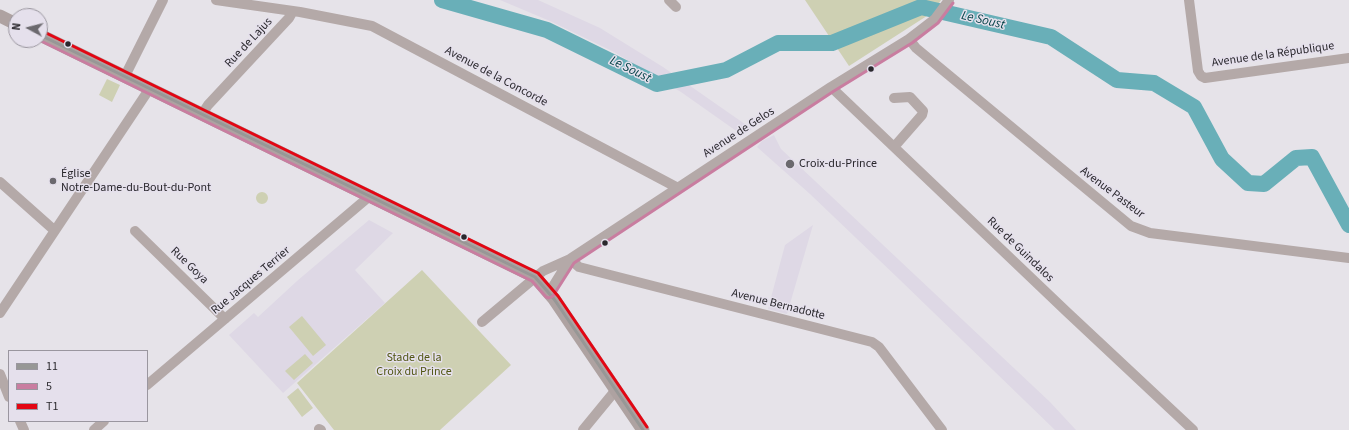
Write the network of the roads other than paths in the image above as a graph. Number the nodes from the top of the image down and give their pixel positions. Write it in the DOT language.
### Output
graph roads {
  1 [pos="163,0"];
  2 [pos="216,0"];
  3 [pos="949,0"];
  4 [pos="1189,0"];
  5 [pos="293,11"];
  6 [pos="909,39"];
  7 [pos="48,40"];
  8 [pos="1349,58"];
  9 [pos="125,76"];
  10 [pos="831,87"];
  11 [pos="150,88"];
  12 [pos="894,98"];
  13 [pos="202,114"];
  14 [pos="894,147"];
  15 [pos="0,182"];
  16 [pos="678,188"];
  17 [pos="371,195"];
  18 [pos="54,230"];
  19 [pos="135,231"];
  20 [pos="1349,258"];
  21 [pos="570,259"];
  22 [pos="535,277"];
  23 [pos="549,293"];
  24 [pos="0,313"];
  25 [pos="225,319"];
  26 [pos="482,322"];
  27 [pos="0,374"];
  28 [pos="148,384"];
  29 [pos="615,391"];
  30 [pos="8,394"];
  31 [pos="103,422"];
  32 [pos="94,430"];
  33 [pos="583,430"];
  34 [pos="643,430"];
  35 [pos="942,430"];
  36 [pos="1193,430"];
  1 -- 9 [label="street"];
  2 -- 5 [label="street, Rue de Lajus"];
  3 -- 6 [label="street, Avenue de Gelos"];
  4 -- 8 [label="street, Avenue de la République"];
  5 -- 13 [label="street, Rue de Lajus"];
  5 -- 16 [label="street, Avenue de la Concorde"];
  6 -- 10 [label="street, Avenue de Gelos"];
  6 -- 20 [label="street, Avenue Pasteur"];
  7 -- 9 [label="main road"];
  9 -- 11 [label="main road"];
  10 -- 14 [label="street, Rue de Guindalos"];
  10 -- 16 [label="street, Avenue de Gelos"];
  11 -- 13 [label="main road"];
  11 -- 18 [label="street"];
  12 -- 14 [label="street"];
  13 -- 17 [label="main road"];
  14 -- 36 [label="street, Rue de Guindalos"];
  15 -- 18 [label="street"];
  16 -- 21 [label="street, Avenue de Gelos"];
  17 -- 22 [label="main road"];
  17 -- 25 [label="street, Rue Jacques Terrier"];
  18 -- 24 [label="street"];
  19 -- 25 [label="street, Rue Goya"];
  21 -- 22 [label="street, Avenue de Gelos"];
  21 -- 23 [label="street"];
  21 -- 35 [label="street, Avenue Bernadotte"];
  22 -- 23 [label="main road"];
  22 -- 26 [label="street, Avenue de Gelos"];
  23 -- 29 [label="main road"];
  25 -- 28 [label="street, Rue Jacques Terrier"];
  27 -- 30 [label="street"];
  29 -- 33 [label="street"];
  29 -- 34 [label="main road"];
  31 -- 32 [label="street"];
}
